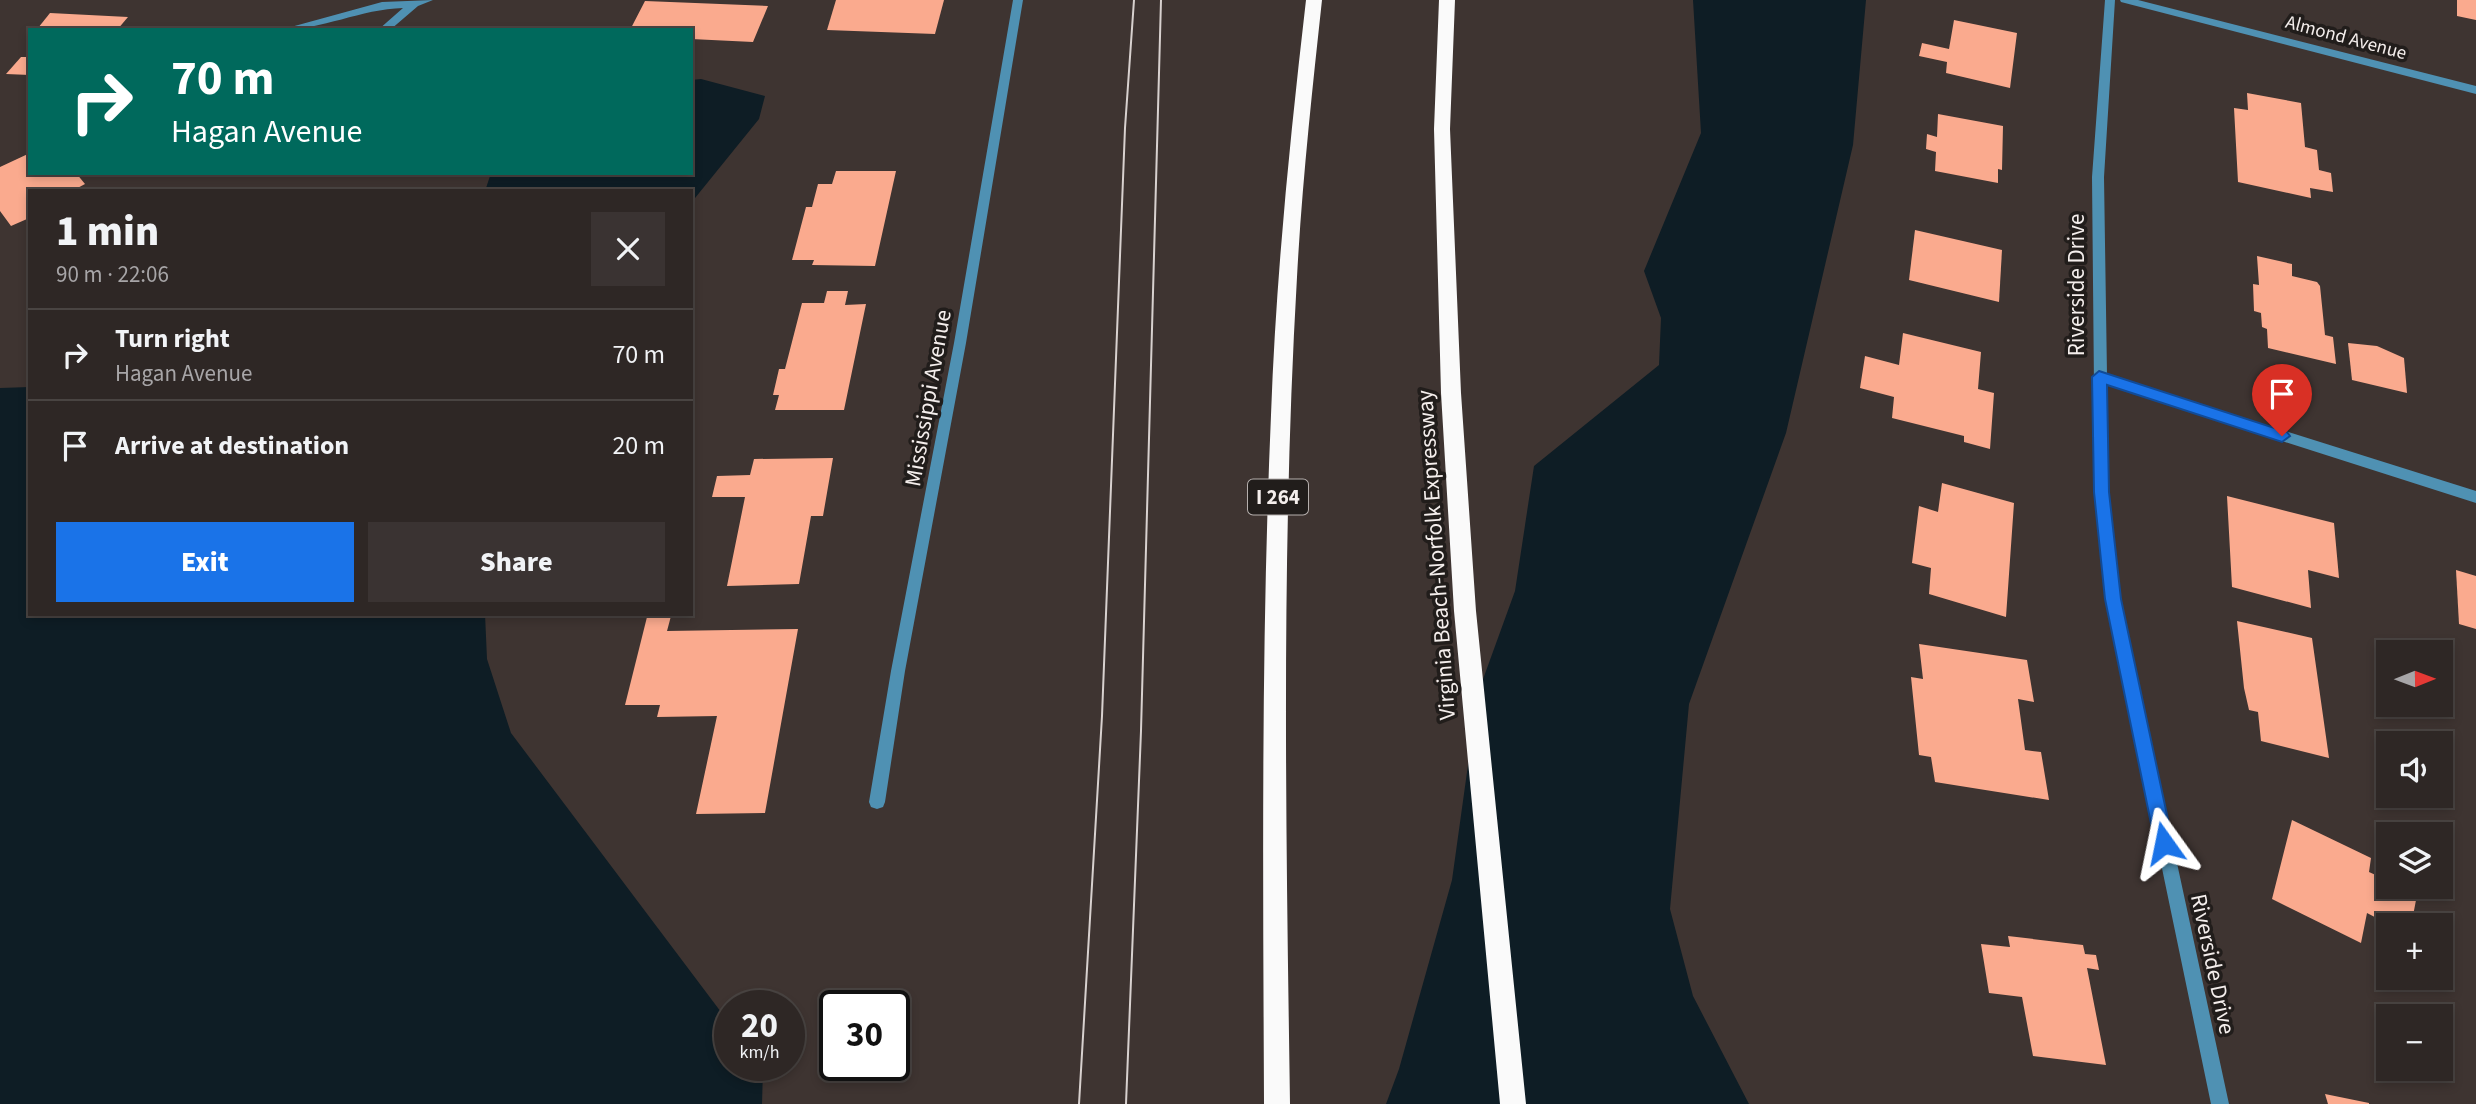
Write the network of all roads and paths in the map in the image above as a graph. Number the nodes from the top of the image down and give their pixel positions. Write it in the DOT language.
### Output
graph roads {
  1 [pos="428,0"];
  2 [pos="1018,0"];
  3 [pos="1314,0"];
  4 [pos="1447,0"];
  5 [pos="2110,0"];
  6 [pos="2125,0"];
  7 [pos="414,4"];
  8 [pos="293,28"];
  9 [pos="385,28"];
  10 [pos="2476,90"];
  11 [pos="2099,377"];
  12 [pos="2476,497"];
  13 [pos="877,803"];
  14 [pos="1278,1104"];
  15 [pos="1513,1104"];
  16 [pos="2220,1104"];
  1 -- 7 [label="street"];
  2 -- 13 [label="street, Mississippi Avenue"];
  3 -- 14 [label="highway, I 264"];
  4 -- 15 [label="highway, Virginia Beach-Norfolk Expressway"];
  5 -- 11 [label="street, Riverside Drive"];
  6 -- 10 [label="street, Almond Avenue"];
  7 -- 8 [label="street"];
  7 -- 9 [label="street"];
  11 -- 12 [label="street"];
  11 -- 16 [label="street, Riverside Drive"];
}
